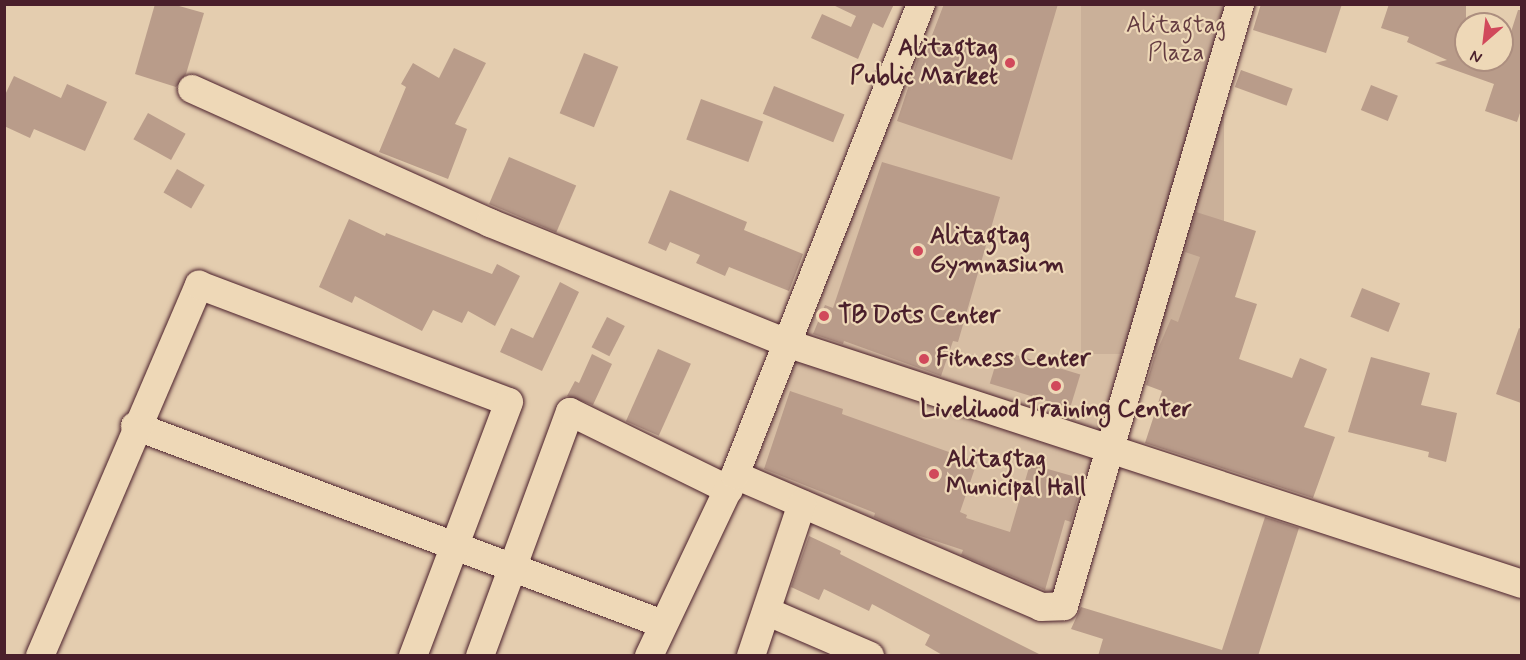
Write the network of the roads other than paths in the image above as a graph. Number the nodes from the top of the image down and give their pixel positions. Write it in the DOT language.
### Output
graph roads {
  1 [pos="921,4"];
  2 [pos="1240,4"];
  3 [pos="192,89"];
  4 [pos="789,344"];
  5 [pos="135,426"];
  6 [pos="1112,451"];
  7 [pos="732,482"];
  8 [pos="802,504"];
  9 [pos="451,547"];
  10 [pos="511,570"];
  11 [pos="1521,584"];
  12 [pos="768,612"];
  13 [pos="663,624"];
  14 [pos="40,656"];
  15 [pos="413,656"];
  16 [pos="480,656"];
  17 [pos="649,656"];
  18 [pos="751,656"];
  19 [pos="870,656"];
  1 -- 4 [label="street"];
  2 -- 6 [label="street"];
  3 -- 4 [label="street"];
  4 -- 6 [label="street"];
  4 -- 7 [label="street"];
  5 -- 9 [label="street"];
  5 -- 9 [label="street"];
  5 -- 14 [label="street"];
  6 -- 8 [label="street"];
  6 -- 11 [label="street"];
  7 -- 8 [label="street"];
  7 -- 10 [label="street"];
  7 -- 13 [label="street"];
  8 -- 12 [label="street"];
  9 -- 10 [label="street"];
  9 -- 15 [label="street"];
  10 -- 13 [label="street"];
  10 -- 16 [label="street"];
  12 -- 18 [label="street"];
  12 -- 19 [label="street"];
  13 -- 17 [label="street"];
}
